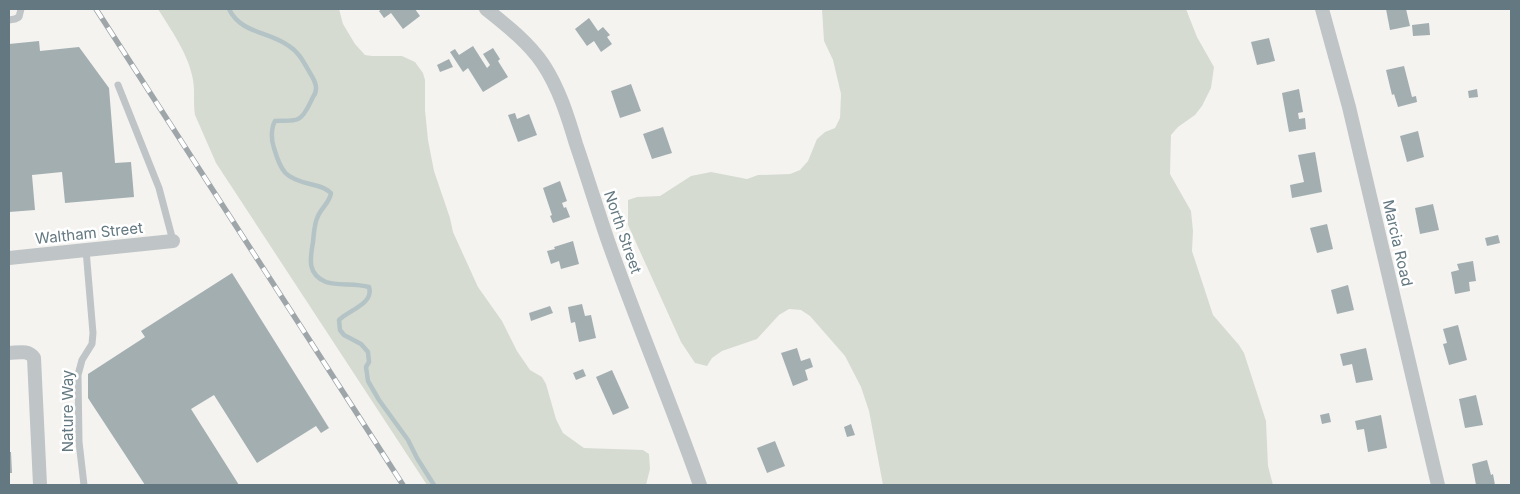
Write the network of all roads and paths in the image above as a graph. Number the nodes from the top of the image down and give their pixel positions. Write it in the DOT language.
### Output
graph roads {
  1 [pos="21,9"];
  2 [pos="486,9"];
  3 [pos="1322,9"];
  4 [pos="9,20"];
  5 [pos="118,85"];
  6 [pos="173,241"];
  7 [pos="86,250"];
  8 [pos="9,258"];
  9 [pos="9,353"];
  10 [pos="40,485"];
  11 [pos="84,485"];
  12 [pos="700,485"];
  13 [pos="1438,485"];
  1 -- 4 [label="lane"];
  2 -- 12 [label="street, North Street"];
  3 -- 13 [label="street, Marcia Road"];
  5 -- 6 [label="lane"];
  6 -- 7 [label="street, Waltham Street"];
  7 -- 8 [label="street, Waltham Street"];
  7 -- 11 [label="lane, Nature Way"];
  9 -- 10 [label="street"];
}
